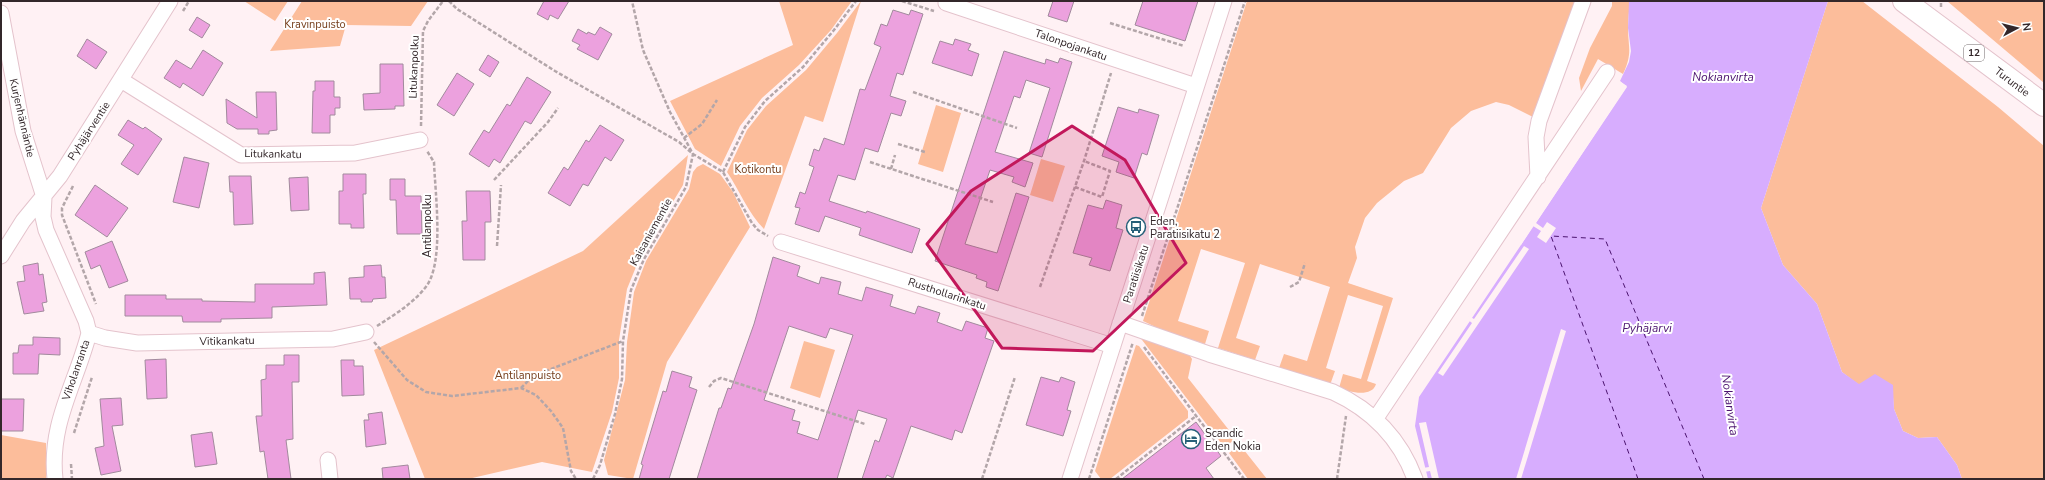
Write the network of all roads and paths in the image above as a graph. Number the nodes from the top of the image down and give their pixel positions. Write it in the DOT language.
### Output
graph roads {
  1 [pos="170,1"];
  2 [pos="189,1"];
  3 [pos="443,1"];
  4 [pos="448,1"];
  5 [pos="632,1"];
  6 [pos="856,1"];
  7 [pos="902,1"];
  8 [pos="1224,1"];
  9 [pos="1245,1"];
  10 [pos="1583,1"];
  11 [pos="1904,1"];
  12 [pos="941,7"];
  13 [pos="1,13"];
  14 [pos="182,13"];
  15 [pos="1110,23"];
  16 [pos="1184,46"];
  17 [pos="1116,60"];
  18 [pos="1607,72"];
  19 [pos="121,80"];
  20 [pos="1196,86"];
  21 [pos="913,92"];
  22 [pos="717,100"];
  23 [pos="2044,105"];
  24 [pos="558,108"];
  25 [pos="1016,128"];
  26 [pos="684,138"];
  27 [pos="420,140"];
  28 [pos="898,144"];
  29 [pos="925,152"];
  30 [pos="693,154"];
  31 [pos="895,155"];
  32 [pos="1084,161"];
  33 [pos="870,162"];
  34 [pos="891,169"];
  35 [pos="723,172"];
  36 [pos="1538,177"];
  37 [pos="494,180"];
  38 [pos="73,185"];
  39 [pos="501,185"];
  40 [pos="1075,187"];
  41 [pos="44,197"];
  42 [pos="993,202"];
  43 [pos="781,242"];
  44 [pos="497,246"];
  45 [pos="1,256"];
  46 [pos="1305,263"];
  47 [pos="1040,287"];
  48 [pos="1290,287"];
  49 [pos="97,305"];
  50 [pos="1120,323"];
  51 [pos="366,332"];
  52 [pos="1136,332"];
  53 [pos="89,333"];
  54 [pos="623,341"];
  55 [pos="1113,346"];
  56 [pos="93,374"];
  57 [pos="1016,377"];
  58 [pos="709,387"];
  59 [pos="521,388"];
  60 [pos="1348,399"];
  61 [pos="1196,416"];
  62 [pos="1376,418"];
  63 [pos="865,424"];
  64 [pos="72,439"];
  65 [pos="328,460"];
  66 [pos="70,461"];
  67 [pos="54,479"];
  68 [pos="72,479"];
  69 [pos="330,479"];
  70 [pos="576,479"];
  71 [pos="593,479"];
  72 [pos="982,479"];
  73 [pos="1070,479"];
  74 [pos="1089,479"];
  75 [pos="1116,479"];
  76 [pos="1244,479"];
  77 [pos="1337,479"];
  78 [pos="1415,479"];
  1 -- 19 [label="street, Pyhäjärventie"];
  2 -- 14 [label="path"];
  3 -- 27 [label="path, Litukanpolku"];
  4 -- 30 [label="path"];
  5 -- 26 [label="path"];
  6 -- 35 [label="path"];
  7 -- 12 [label="path"];
  8 -- 20 [label="street, Paratiisikatu"];
  9 -- 52 [label="path"];
  10 -- 36 [label="street"];
  11 -- 23 [label="highway, Turuntie / 12"];
  12 -- 17 [label="street, Talonpojankatu"];
  13 -- 41 [label="street, Kurjenhännäntie"];
  15 -- 16 [label="path"];
  17 -- 20 [label="street, Talonpojankatu"];
  17 -- 32 [label="path"];
  18 -- 36 [label="street"];
  19 -- 27 [label="street, Litukankatu"];
  19 -- 41 [label="street, Pyhäjärventie"];
  20 -- 50 [label="street, Paratiisikatu"];
  21 -- 25 [label="path"];
  22 -- 26 [label="path"];
  24 -- 37 [label="path"];
  26 -- 30 [label="path"];
  27 -- 51 [label="path, Antilanpolku"];
  28 -- 29 [label="path"];
  30 -- 35 [label="path"];
  30 -- 54 [label="path, Kaisaniementie"];
  31 -- 34 [label="path"];
  32 -- 40 [label="path"];
  32 -- 40 [label="path"];
  33 -- 34 [label="path"];
  34 -- 42 [label="path"];
  35 -- 43 [label="path"];
  36 -- 62 [label="street"];
  38 -- 49 [label="path"];
  39 -- 44 [label="path"];
  40 -- 47 [label="path"];
  41 -- 45 [label="street, Pyhäjärventie"];
  41 -- 53 [label="street, Viholanranta"];
  43 -- 55 [label="street, Rusthollarinkatu"];
  46 -- 48 [label="path"];
  50 -- 52 [label="street"];
  50 -- 55 [label="street, Paratiisikatu"];
  51 -- 53 [label="street, Vitikankatu"];
  51 -- 59 [label="path"];
  52 -- 60 [label="street"];
  52 -- 61 [label="path"];
  52 -- 74 [label="path"];
  53 -- 67 [label="street, Viholanranta"];
  54 -- 59 [label="path"];
  54 -- 71 [label="path, Kaisaniementie"];
  55 -- 73 [label="street, Paratiisikatu"];
  56 -- 64 [label="path"];
  57 -- 72 [label="path"];
  58 -- 63 [label="path"];
  59 -- 70 [label="path"];
  60 -- 62 [label="street"];
  60 -- 77 [label="path"];
  61 -- 75 [label="path"];
  61 -- 76 [label="path"];
  62 -- 78 [label="street"];
  65 -- 69 [label="street"];
  66 -- 68 [label="path"];
}
